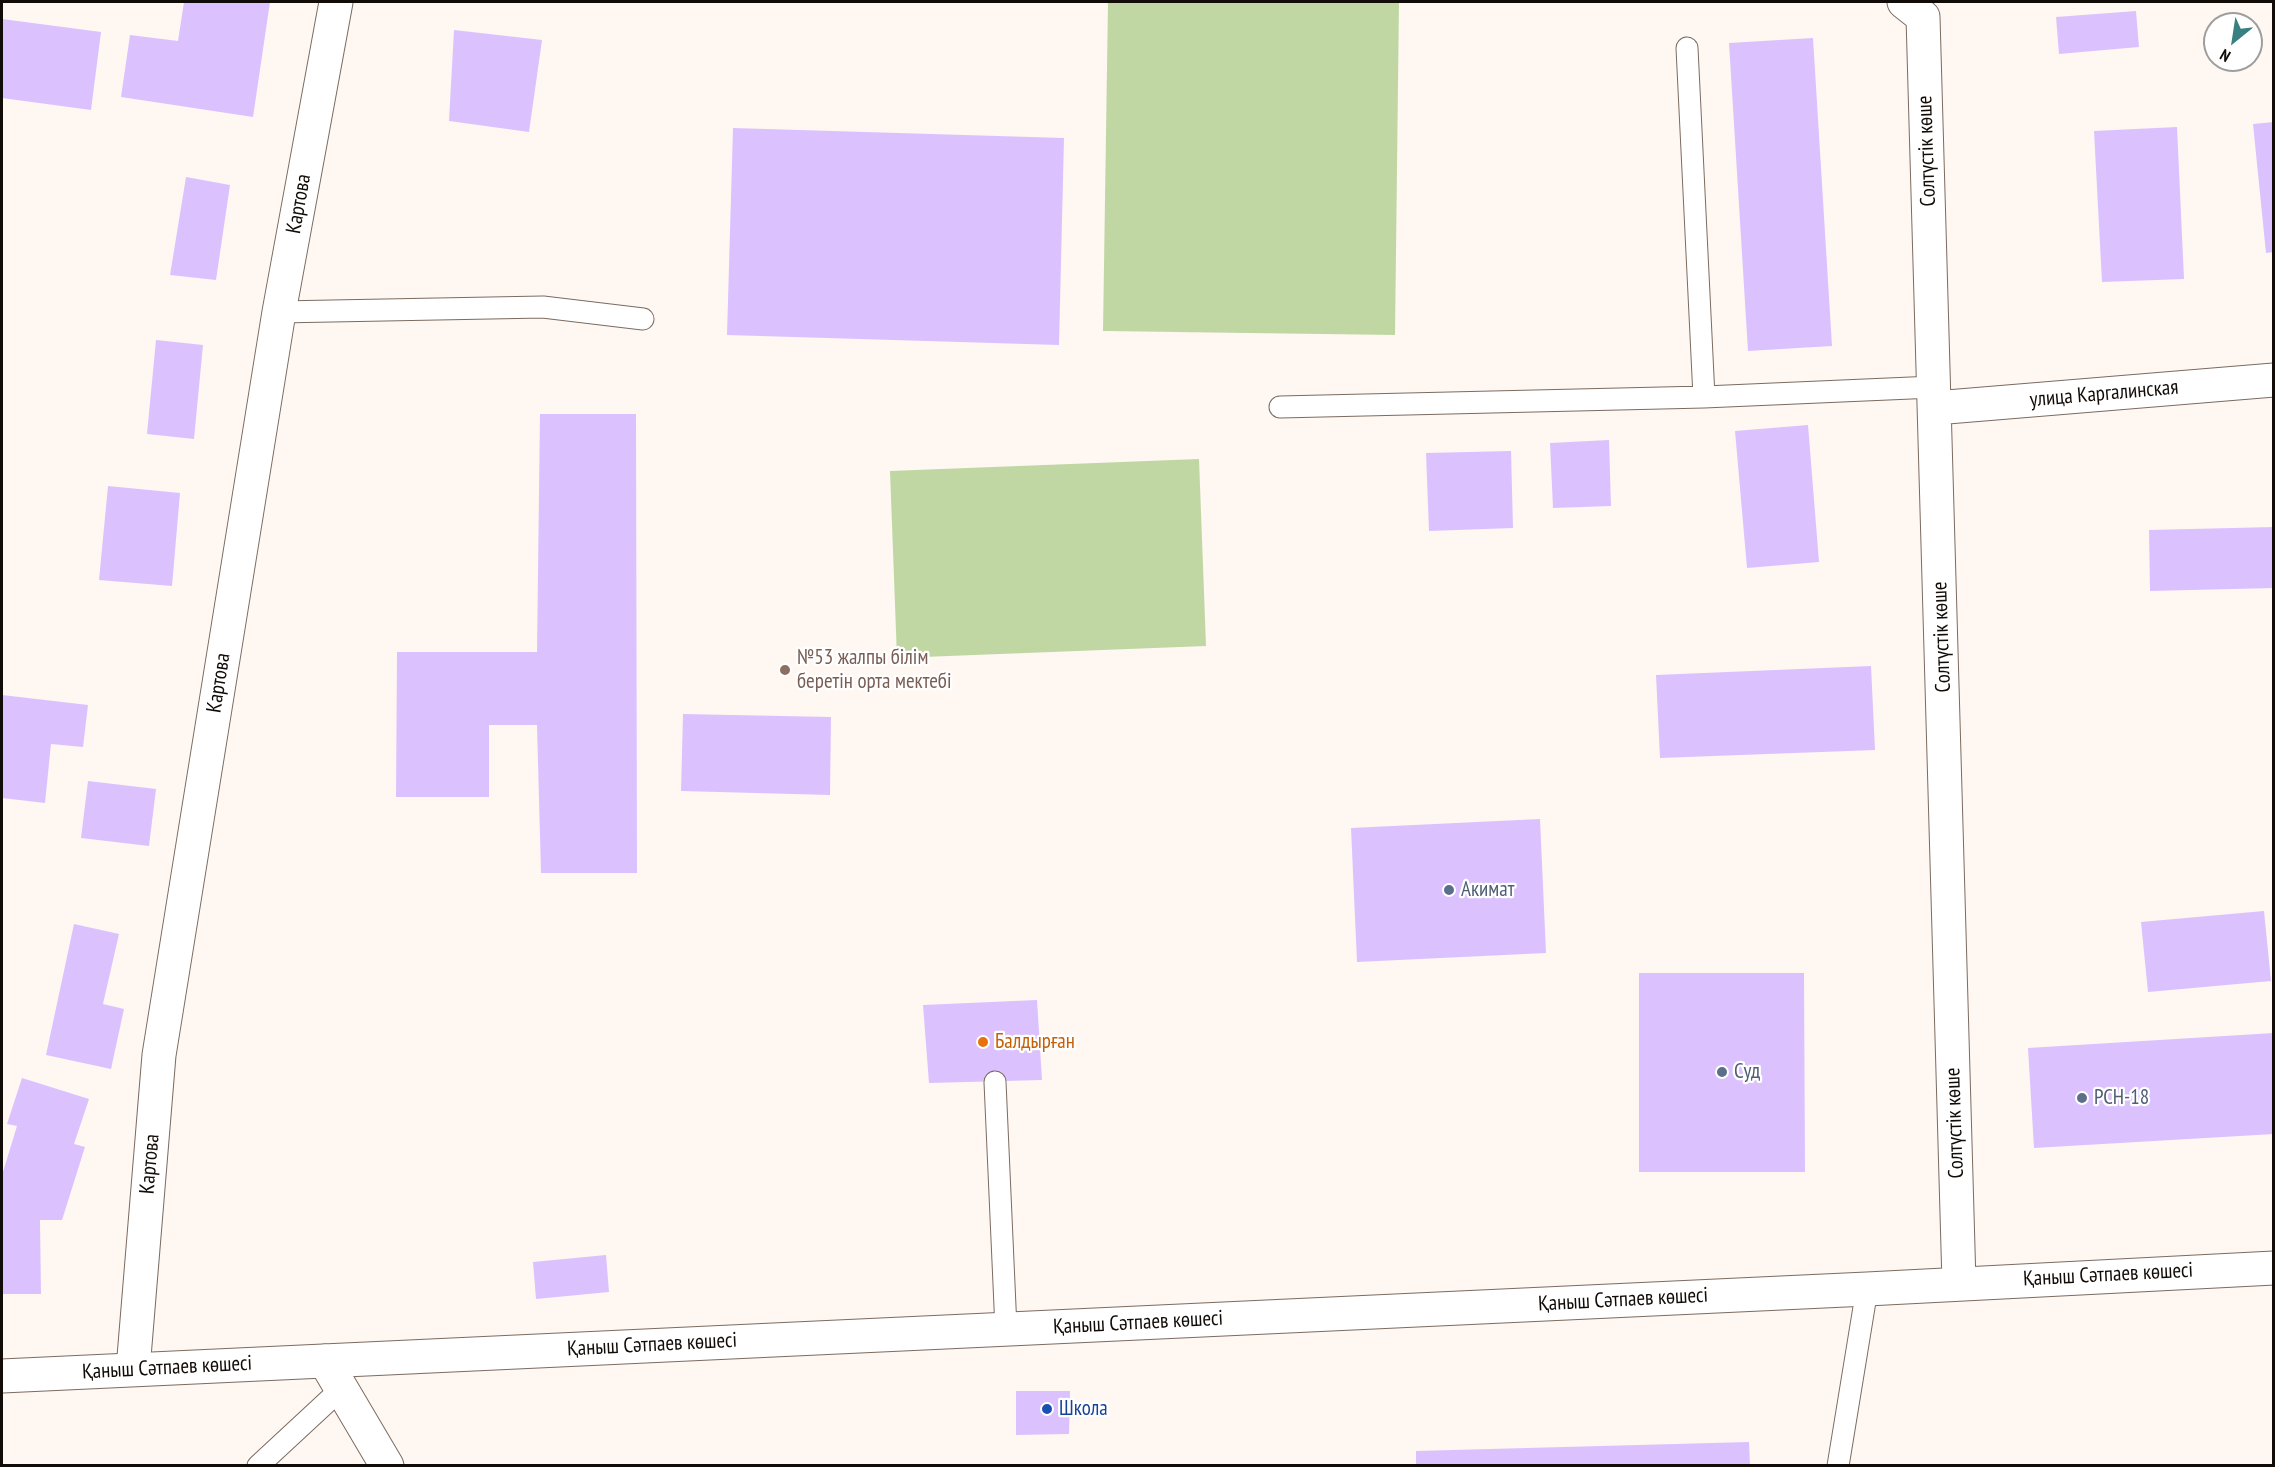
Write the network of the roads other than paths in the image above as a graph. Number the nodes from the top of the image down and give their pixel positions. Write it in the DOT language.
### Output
graph roads {
  1 [pos="336,2"];
  2 [pos="1904,2"];
  3 [pos="1687,48"];
  4 [pos="279,312"];
  5 [pos="643,319"];
  6 [pos="2274,380"];
  7 [pos="1704,397"];
  8 [pos="1935,397"];
  9 [pos="1280,407"];
  10 [pos="995,1082"];
  11 [pos="2273,1272"];
  12 [pos="1959,1282"];
  13 [pos="1867,1289"];
  14 [pos="1006,1329"];
  15 [pos="325,1361"];
  16 [pos="133,1369"];
  17 [pos="2,1376"];
  18 [pos="341,1389"];
  19 [pos="258,1466"];
  20 [pos="387,1466"];
  21 [pos="1838,1466"];
  1 -- 4 [label="street, Картова"];
  2 -- 8 [label="street, Солтүстік көше"];
  3 -- 7 [label="lane"];
  4 -- 5 [label="lane"];
  4 -- 16 [label="street, Картова"];
  6 -- 8 [label="street, улица Каргалинская"];
  7 -- 8 [label="lane"];
  7 -- 9 [label="lane"];
  8 -- 12 [label="street, Солтүстік көше"];
  10 -- 14 [label="lane"];
  11 -- 12 [label="street, Қаныш Сәтпаев көшесі"];
  12 -- 13 [label="street, Қаныш Сәтпаев көшесі"];
  13 -- 14 [label="street, Қаныш Сәтпаев көшесі"];
  13 -- 21 [label="lane"];
  14 -- 15 [label="street, Қаныш Сәтпаев көшесі"];
  15 -- 16 [label="street, Қаныш Сәтпаев көшесі"];
  15 -- 18 [label="street"];
  16 -- 17 [label="street, Қаныш Сәтпаев көшесі"];
  18 -- 19 [label="lane"];
  18 -- 20 [label="street"];
}
